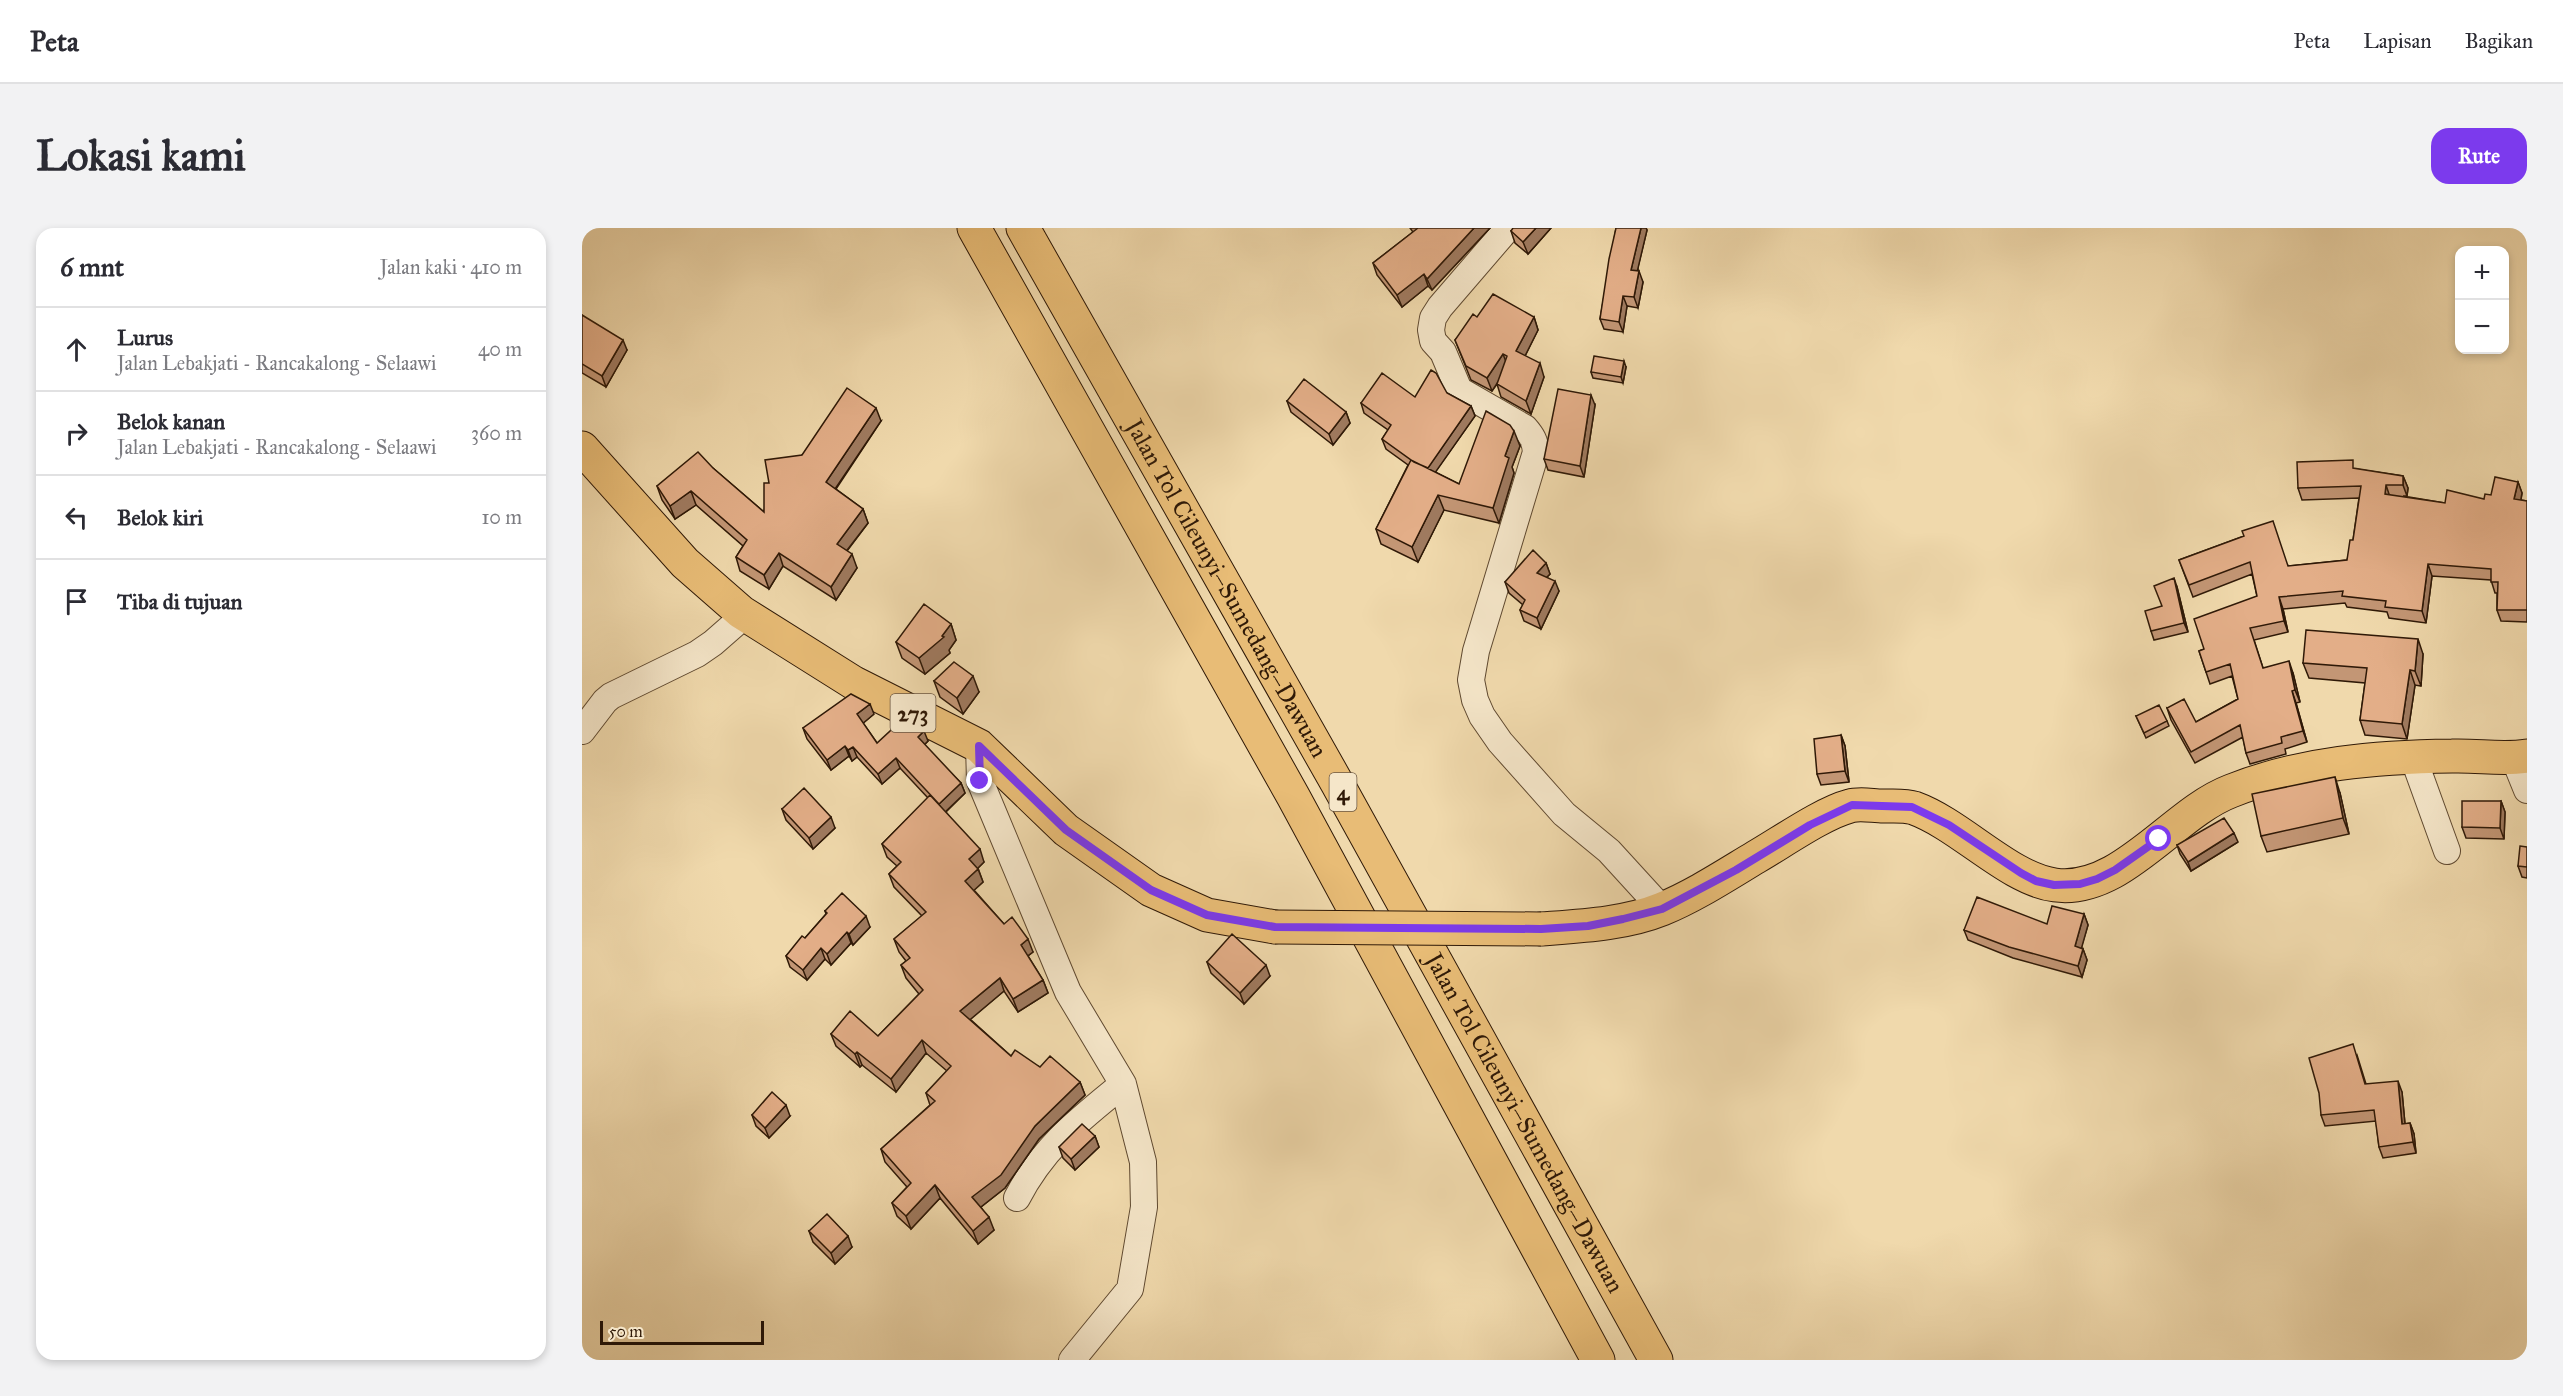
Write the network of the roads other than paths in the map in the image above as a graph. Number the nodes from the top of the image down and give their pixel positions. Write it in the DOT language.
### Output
graph roads {
  1 [pos="974,228"];
  2 [pos="1023,228"];
  3 [pos="1508,228"];
  4 [pos="582,448"];
  5 [pos="745,615"];
  6 [pos="582,731"];
  7 [pos="979,746"];
  8 [pos="2413,757"];
  9 [pos="2521,757"];
  10 [pos="2527,790"];
  11 [pos="2447,851"];
  12 [pos="1662,909"];
  13 [pos="1123,1084"];
  14 [pos="1017,1198"];
  15 [pos="1072,1360"];
  16 [pos="1598,1360"];
  17 [pos="1656,1360"];
  1 -- 16 [label="main road, Jalan Tol Cileunyi–Sumedang–Dawuan / 4"];
  2 -- 17 [label="main road, Jalan Tol Cileunyi–Sumedang–Dawuan / 4"];
  3 -- 12 [label="street"];
  4 -- 5 [label="main road, 273"];
  5 -- 6 [label="street"];
  5 -- 7 [label="main road, 273"];
  7 -- 12 [label="main road, 273, bridge"];
  7 -- 13 [label="street"];
  8 -- 9 [label="main road, 273"];
  8 -- 11 [label="street"];
  8 -- 12 [label="main road, 273"];
  9 -- 10 [label="street"];
  13 -- 14 [label="street"];
  13 -- 15 [label="street"];
}
